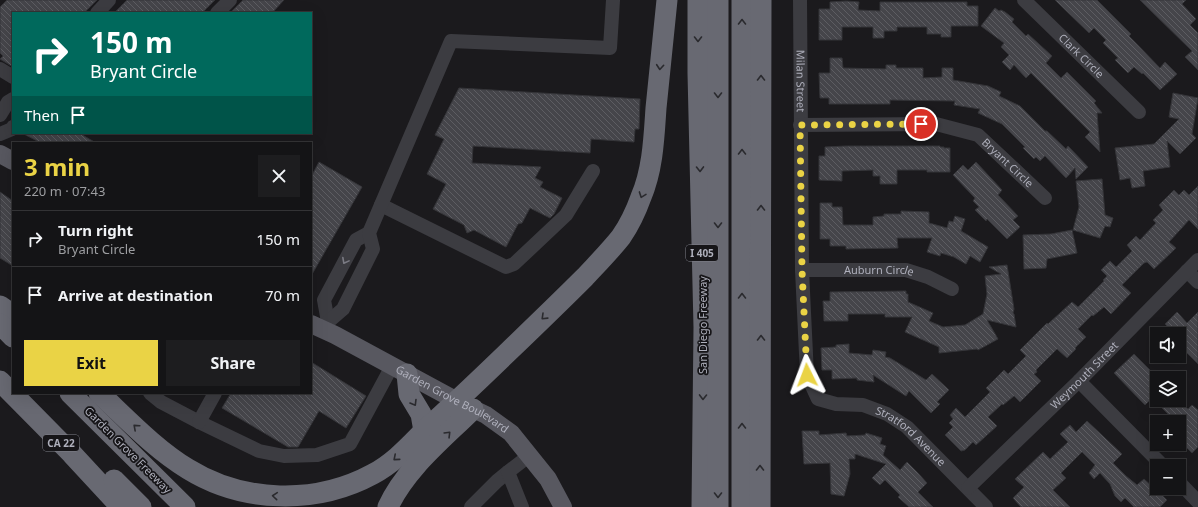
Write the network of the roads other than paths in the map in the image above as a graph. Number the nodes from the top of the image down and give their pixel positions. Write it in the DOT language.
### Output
graph roads {
  1 [pos="109,0"];
  2 [pos="230,0"];
  3 [pos="613,0"];
  4 [pos="667,0"];
  5 [pos="698,0"];
  6 [pos="718,0"];
  7 [pos="742,0"];
  8 [pos="761,0"];
  9 [pos="800,0"];
  10 [pos="1024,0"];
  11 [pos="98,12"];
  12 [pos="218,12"];
  13 [pos="0,69"];
  14 [pos="12,76"];
  15 [pos="12,100"];
  16 [pos="1139,112"];
  17 [pos="0,115"];
  18 [pos="800,125"];
  19 [pos="12,129"];
  20 [pos="0,134"];
  21 [pos="0,154"];
  22 [pos="12,160"];
  23 [pos="593,171"];
  24 [pos="1046,198"];
  25 [pos="381,204"];
  26 [pos="369,233"];
  27 [pos="1198,260"];
  28 [pos="802,270"];
  29 [pos="1186,271"];
  30 [pos="1198,282"];
  31 [pos="952,289"];
  32 [pos="0,306"];
  33 [pos="12,314"];
  34 [pos="0,324"];
  35 [pos="321,325"];
  36 [pos="12,336"];
  37 [pos="0,366"];
  38 [pos="400,370"];
  39 [pos="12,378"];
  40 [pos="0,381"];
  41 [pos="1079,381"];
  42 [pos="12,393"];
  43 [pos="13,394"];
  44 [pos="28,394"];
  45 [pos="71,394"];
  46 [pos="100,394"];
  47 [pos="151,394"];
  48 [pos="214,394"];
  49 [pos="818,399"];
  50 [pos="465,405"];
  51 [pos="199,422"];
  52 [pos="424,431"];
  53 [pos="530,455"];
  54 [pos="1156,459"];
  55 [pos="508,472"];
  56 [pos="968,488"];
  57 [pos="1186,489"];
  58 [pos="1198,502"];
  59 [pos="121,507"];
  60 [pos="141,507"];
  61 [pos="185,507"];
  62 [pos="388,507"];
  63 [pos="471,507"];
  64 [pos="522,507"];
  65 [pos="563,507"];
  66 [pos="702,507"];
  67 [pos="718,507"];
  68 [pos="742,507"];
  69 [pos="760,507"];
  70 [pos="986,507"];
  1 -- 11 [label="street"];
  2 -- 12 [label="street"];
  3 -- 25 [label="street"];
  4 -- 50 [label="highway, one-way"];
  5 -- 66 [label="highway, San Diego Freeway / I 405, one-way"];
  6 -- 67 [label="highway, one-way"];
  68 -- 7 [label="highway, one-way"];
  69 -- 8 [label="highway, one-way"];
  9 -- 18 [label="street, Milan Street"];
  10 -- 16 [label="street, Clark Circle"];
  13 -- 14 [label="street"];
  15 -- 17 [label="street"];
  18 -- 24 [label="street, Bryant Circle"];
  18 -- 28 [label="street, Milan Street"];
  19 -- 20 [label="street"];
  21 -- 22 [label="main road"];
  23 -- 25 [label="street"];
  25 -- 26 [label="street"];
  26 -- 35 [label="street, one-way"];
  26 -- 35 [label="street"];
  27 -- 29 [label="street, Weymouth Street"];
  28 -- 31 [label="street, Auburn Circle"];
  28 -- 49 [label="street, Milan Street"];
  29 -- 30 [label="street"];
  29 -- 41 [label="street, Weymouth Street"];
  32 -- 33 [label="highway"];
  34 -- 36 [label="highway"];
  35 -- 38 [label="main road, Garden Grove Boulevard"];
  37 -- 39 [label="highway"];
  38 -- 50 [label="main road, Garden Grove Boulevard"];
  38 -- 51 [label="street"];
  38 -- 52 [label="highway, one-way"];
  40 -- 42 [label="highway, CA 22"];
  41 -- 54 [label="street"];
  41 -- 56 [label="street, Weymouth Street"];
  43 -- 59 [label="highway, CA 22"];
  44 -- 60 [label="highway"];
  45 -- 61 [label="highway, Garden Grove Freeway"];
  52 -- 46 [label="highway, one-way"];
  47 -- 51 [label="street"];
  48 -- 51 [label="street"];
  49 -- 56 [label="street, Stratford Avenue"];
  50 -- 52 [label="highway"];
  50 -- 53 [label="main road, Garden Grove Boulevard"];
  62 -- 50 [label="highway, one-way"];
  53 -- 55 [label="street"];
  53 -- 65 [label="main road, Garden Grove Boulevard"];
  55 -- 63 [label="street"];
  55 -- 64 [label="street"];
  56 -- 70 [label="street, Stratford Avenue"];
  57 -- 58 [label="street"];
}
